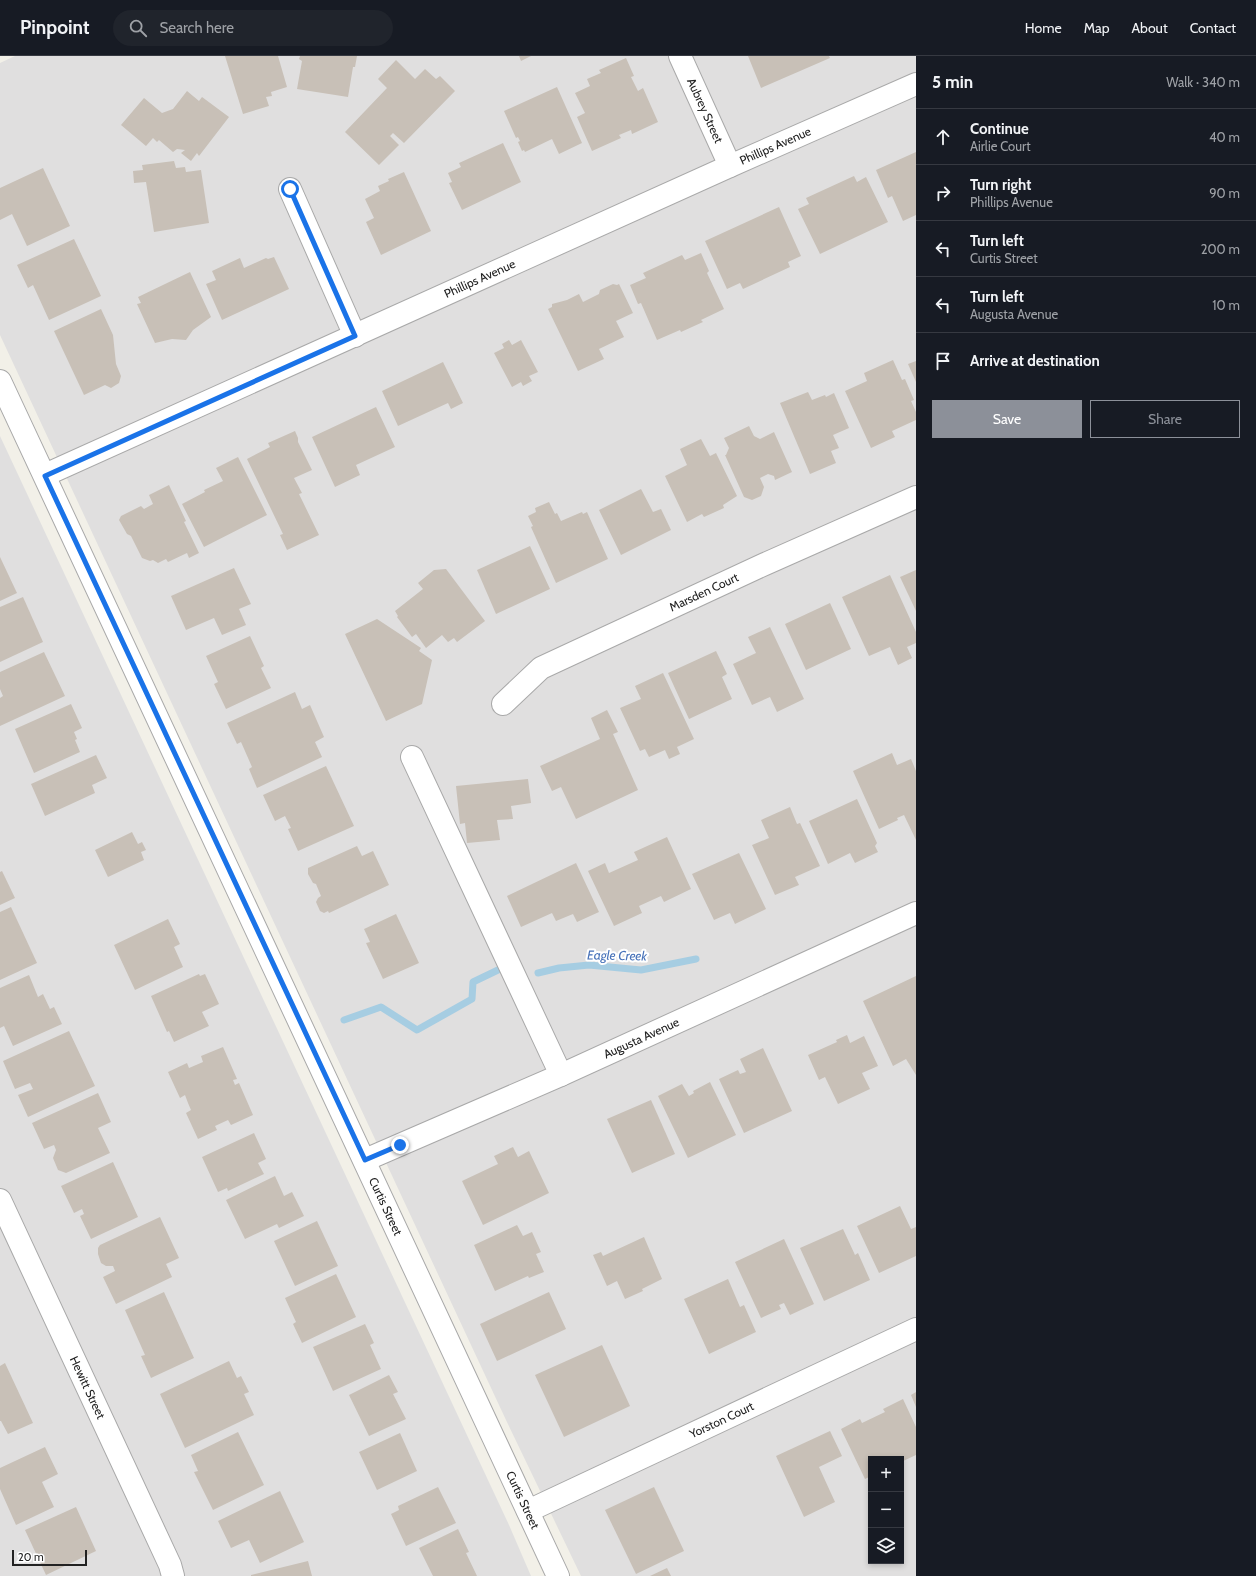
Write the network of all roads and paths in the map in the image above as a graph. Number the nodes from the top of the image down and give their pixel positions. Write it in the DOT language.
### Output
graph roads {
  1 [pos="680,56"];
  2 [pos="916,84"];
  3 [pos="730,166"];
  4 [pos="290,189"];
  5 [pos="355,336"];
  6 [pos="0,381"];
  7 [pos="45,476"];
  8 [pos="916,497"];
  9 [pos="504,704"];
  10 [pos="412,757"];
  11 [pos="916,914"];
  12 [pos="561,1075"];
  13 [pos="365,1160"];
  14 [pos="0,1200"];
  15 [pos="916,1329"];
  16 [pos="528,1511"];
  17 [pos="173,1576"];
  18 [pos="558,1576"];
  1 -- 3 [label="street, Aubrey Street"];
  2 -- 3 [label="street, Phillips Avenue"];
  3 -- 5 [label="street, Phillips Avenue"];
  4 -- 5 [label="street"];
  5 -- 7 [label="street, Phillips Avenue"];
  6 -- 7 [label="street, Curtis Street"];
  7 -- 13 [label="street, Curtis Street"];
  8 -- 9 [label="street, Marsden Court"];
  10 -- 12 [label="street"];
  11 -- 12 [label="street, Augusta Avenue"];
  12 -- 13 [label="street, Augusta Avenue"];
  13 -- 16 [label="street, Curtis Street"];
  14 -- 17 [label="street, Hewitt Street"];
  15 -- 16 [label="street, Yorston Court"];
  16 -- 18 [label="street, Curtis Street"];
}
